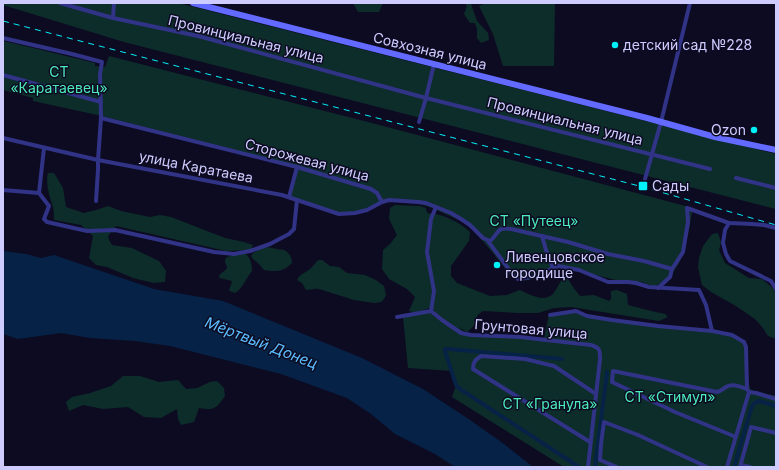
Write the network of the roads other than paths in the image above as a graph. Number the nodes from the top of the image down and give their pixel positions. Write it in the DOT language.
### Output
graph roads {
  1 [pos="60,3"];
  2 [pos="114,3"];
  3 [pos="193,3"];
  4 [pos="690,3"];
  5 [pos="112,18"];
  6 [pos="3,38"];
  7 [pos="434,64"];
  8 [pos="3,76"];
  9 [pos="426,98"];
  10 [pos="101,102"];
  11 [pos="101,118"];
  12 [pos="419,122"];
  13 [pos="661,122"];
  14 [pos="3,138"];
  15 [pos="44,148"];
  16 [pos="776,150"];
  17 [pos="652,154"];
  18 [pos="98,160"];
  19 [pos="297,167"];
  20 [pos="710,169"];
  21 [pos="736,178"];
  22 [pos="645,179"];
  23 [pos="776,188"];
  24 [pos="3,190"];
  25 [pos="39,193"];
  26 [pos="289,197"];
  27 [pos="297,200"];
  28 [pos="96,201"];
  29 [pos="382,202"];
  30 [pos="436,207"];
  31 [pos="729,223"];
  32 [pos="776,228"];
  33 [pos="542,236"];
  34 [pos="487,240"];
  35 [pos="553,268"];
  36 [pos="672,269"];
  37 [pos="658,288"];
  38 [pos="776,289"];
  39 [pos="431,310"];
  40 [pos="550,315"];
  41 [pos="397,318"];
  42 [pos="712,331"];
  43 [pos="748,391"];
  44 [pos="596,394"];
  45 [pos="776,399"];
  46 [pos="776,433"];
  47 [pos="736,437"];
  48 [pos="590,442"];
  49 [pos="741,466"];
  50 [pos="588,467"];
  51 [pos="617,467"];
  52 [pos="707,467"];
  53 [pos="728,467"];
  54 [pos="750,467"];
  1 -- 5 [label="street, Провинциальная улица"];
  2 -- 5 [label="street"];
  3 -- 7 [label="street, Совхозная улица"];
  4 -- 13 [label="street"];
  5 -- 9 [label="street, Провинциальная улица"];
  6 -- 10 [label="street"];
  7 -- 9 [label="street"];
  7 -- 13 [label="street, Совхозная улица"];
  8 -- 10 [label="street"];
  9 -- 12 [label="street"];
  9 -- 17 [label="street, Провинциальная улица"];
  10 -- 11 [label="street"];
  11 -- 18 [label="street"];
  11 -- 19 [label="street, Сторожевая улица"];
  13 -- 16 [label="street, Совхозная улица"];
  13 -- 17 [label="street, Провинциальная улица"];
  14 -- 15 [label="street, улица Каратаева"];
  15 -- 18 [label="street, улица Каратаева"];
  15 -- 25 [label="street"];
  17 -- 20 [label="street, Провинциальная улица"];
  17 -- 22 [label="street, Провинциальная улица"];
  18 -- 26 [label="street, улица Каратаева"];
  18 -- 28 [label="street"];
  19 -- 26 [label="street"];
  19 -- 29 [label="street, Сторожевая улица"];
  21 -- 23 [label="street"];
  24 -- 25 [label="street"];
  25 -- 27 [label="street"];
  26 -- 27 [label="street, улица Каратаева"];
  27 -- 29 [label="street, улица Каратаева"];
  29 -- 30 [label="street"];
  30 -- 34 [label="street"];
  30 -- 39 [label="street"];
  31 -- 32 [label="street"];
  31 -- 36 [label="street"];
  31 -- 38 [label="street"];
  33 -- 34 [label="street"];
  33 -- 35 [label="street"];
  33 -- 36 [label="street"];
  34 -- 35 [label="street"];
  35 -- 37 [label="street"];
  36 -- 37 [label="street"];
  37 -- 42 [label="street"];
  39 -- 41 [label="street"];
  39 -- 44 [label="street, Грунтовая улица"];
  40 -- 42 [label="street"];
  42 -- 43 [label="street"];
  43 -- 45 [label="street"];
  43 -- 47 [label="street"];
  43 -- 47 [label="street"];
  44 -- 48 [label="street, Грунтовая улица"];
  44 -- 48 [label="street"];
  46 -- 49 [label="street"];
  47 -- 53 [label="street"];
  48 -- 50 [label="street, Грунтовая улица"];
  49 -- 54 [label="street"];
  51 -- 52 [label="street"];
}
